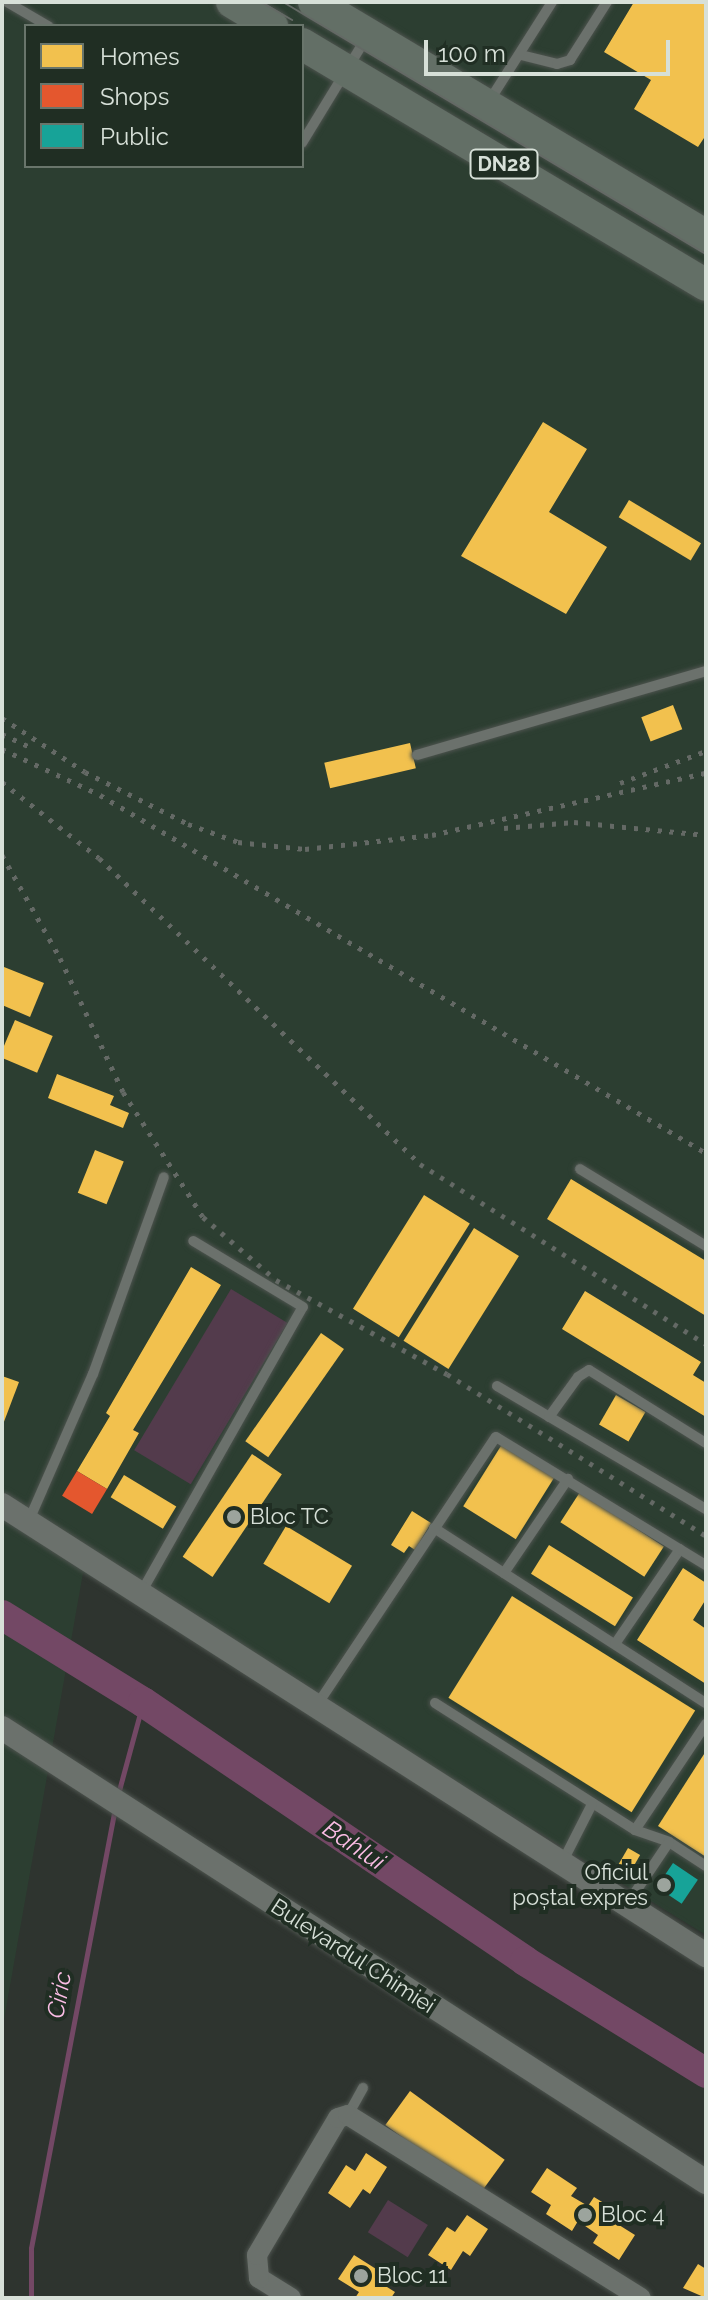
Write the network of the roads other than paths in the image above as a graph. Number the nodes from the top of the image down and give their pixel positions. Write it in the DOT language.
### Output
graph roads {
  1 [pos="7,2"];
  2 [pos="232,2"];
  3 [pos="314,2"];
  4 [pos="552,2"];
  5 [pos="607,2"];
  6 [pos="45,24"];
  7 [pos="269,24"];
  8 [pos="368,34"];
  9 [pos="304,45"];
  10 [pos="521,55"];
  11 [pos="346,70"];
  12 [pos="487,105"];
  13 [pos="304,140"];
  14 [pos="706,236"];
  15 [pos="706,285"];
  16 [pos="706,671"];
  17 [pos="417,755"];
  18 [pos="580,1169"];
  19 [pos="164,1177"];
  20 [pos="193,1241"];
  21 [pos="706,1246"];
  22 [pos="497,1386"];
  23 [pos="549,1417"];
  24 [pos="706,1443"];
  25 [pos="568,1479"];
  26 [pos="2,1505"];
  27 [pos="706,1509"];
  28 [pos="30,1518"];
  29 [pos="434,1528"];
  30 [pos="680,1549"];
  31 [pos="706,1565"];
  32 [pos="504,1573"];
  33 [pos="142,1591"];
  34 [pos="615,1644"];
  35 [pos="435,1703"];
  36 [pos="706,1703"];
  37 [pos="317,1705"];
  38 [pos="706,1724"];
  39 [pos="2,1728"];
  40 [pos="592,1804"];
  41 [pos="635,1830"];
  42 [pos="669,1842"];
  43 [pos="563,1861"];
  44 [pos="706,1866"];
  45 [pos="627,1904"];
  46 [pos="706,1955"];
  47 [pos="363,2088"];
  48 [pos="348,2115"];
  49 [pos="706,2182"];
  50 [pos="291,2298"];
  51 [pos="641,2298"];
  1 -- 6 [label="lane"];
  2 -- 7 [label="main road"];
  3 -- 8 [label="main road, DN28"];
  4 -- 10 [label="lane"];
  5 -- 10 [label="lane"];
  8 -- 11 [label="lane"];
  8 -- 12 [label="main road, DN28"];
  9 -- 11 [label="main road, DN28"];
  10 -- 12 [label="lane"];
  11 -- 13 [label="lane"];
  11 -- 15 [label="main road, DN28"];
  12 -- 14 [label="main road, DN28"];
  16 -- 17 [label="lane"];
  18 -- 21 [label="lane"];
  19 -- 28 [label="lane"];
  20 -- 33 [label="lane"];
  22 -- 23 [label="lane"];
  23 -- 24 [label="lane"];
  23 -- 27 [label="lane"];
  25 -- 29 [label="lane"];
  25 -- 30 [label="lane"];
  25 -- 32 [label="lane"];
  26 -- 28 [label="street"];
  28 -- 33 [label="street"];
  29 -- 32 [label="lane"];
  29 -- 37 [label="lane"];
  30 -- 31 [label="lane"];
  30 -- 34 [label="lane"];
  32 -- 34 [label="lane"];
  33 -- 37 [label="street"];
  34 -- 36 [label="lane"];
  35 -- 40 [label="lane"];
  37 -- 43 [label="street"];
  38 -- 41 [label="lane"];
  39 -- 49 [label="street, Bulevardul Chimiei"];
  40 -- 41 [label="lane"];
  40 -- 43 [label="lane"];
  41 -- 42 [label="lane"];
  42 -- 44 [label="lane"];
  42 -- 45 [label="lane"];
  43 -- 45 [label="street"];
  45 -- 46 [label="street"];
  47 -- 48 [label="lane"];
  48 -- 50 [label="street"];
  48 -- 51 [label="street"];
}
